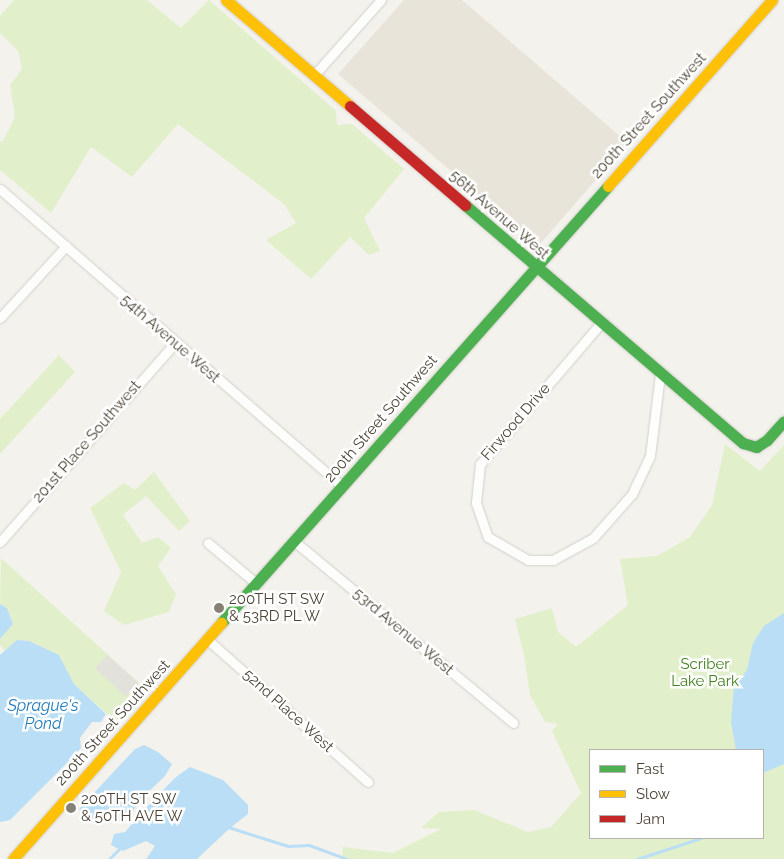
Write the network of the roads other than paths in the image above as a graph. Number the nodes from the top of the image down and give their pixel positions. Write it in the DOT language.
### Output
graph roads {
  1 [pos="226,0"];
  2 [pos="381,0"];
  3 [pos="772,0"];
  4 [pos="315,74"];
  5 [pos="0,189"];
  6 [pos="66,246"];
  7 [pos="536,267"];
  8 [pos="0,318"];
  9 [pos="601,323"];
  10 [pos="175,343"];
  11 [pos="660,374"];
  12 [pos="784,421"];
  13 [pos="342,486"];
  14 [pos="294,541"];
  15 [pos="0,542"];
  16 [pos="208,543"];
  17 [pos="256,584"];
  18 [pos="208,640"];
  19 [pos="512,723"];
  20 [pos="368,782"];
  21 [pos="12,859"];
  1 -- 4 [label="street, 56th Avenue West"];
  2 -- 4 [label="street"];
  3 -- 7 [label="street, 200th Street Southwest"];
  4 -- 7 [label="street, 56th Avenue West"];
  5 -- 6 [label="street, 54th Avenue West"];
  6 -- 8 [label="street"];
  6 -- 10 [label="street, 54th Avenue West"];
  7 -- 9 [label="street, 56th Avenue West"];
  7 -- 13 [label="street, 200th Street Southwest"];
  9 -- 11 [label="street, 56th Avenue West"];
  9 -- 11 [label="street, Firwood Drive"];
  10 -- 13 [label="street, 54th Avenue West"];
  10 -- 15 [label="street, 201st Place Southwest"];
  11 -- 12 [label="street, 56th Avenue West"];
  13 -- 14 [label="street, 200th Street Southwest"];
  14 -- 17 [label="street, 200th Street Southwest"];
  14 -- 19 [label="street, 53rd Avenue West"];
  16 -- 17 [label="street"];
  17 -- 18 [label="street, 200th Street Southwest"];
  18 -- 20 [label="street, 52nd Place West"];
  18 -- 21 [label="street, 200th Street Southwest"];
}
